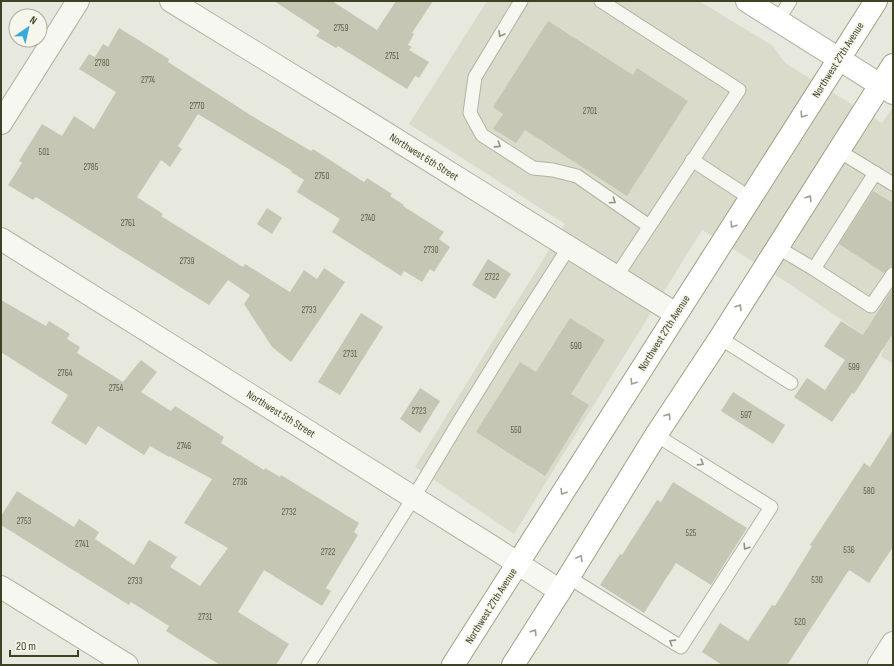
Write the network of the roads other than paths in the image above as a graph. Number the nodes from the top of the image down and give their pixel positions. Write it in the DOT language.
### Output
graph roads {
  1 [pos="78,1"];
  2 [pos="171,1"];
  3 [pos="521,1"];
  4 [pos="601,1"];
  5 [pos="747,1"];
  6 [pos="790,1"];
  7 [pos="876,1"];
  8 [pos="778,20"];
  9 [pos="839,59"];
  10 [pos="893,65"];
  11 [pos="887,89"];
  12 [pos="1,122"];
  13 [pos="839,151"];
  14 [pos="692,160"];
  15 [pos="875,173"];
  16 [pos="893,184"];
  17 [pos="750,198"];
  18 [pos="649,226"];
  19 [pos="1,239"];
  20 [pos="569,247"];
  21 [pos="777,247"];
  22 [pos="814,269"];
  23 [pos="893,274"];
  24 [pos="616,277"];
  25 [pos="676,314"];
  26 [pos="720,338"];
  27 [pos="791,383"];
  28 [pos="656,434"];
  29 [pos="414,497"];
  30 [pos="518,563"];
  31 [pos="564,584"];
  32 [pos="1,587"];
  33 [pos="893,643"];
  34 [pos="127,665"];
  35 [pos="308,665"];
  36 [pos="454,665"];
  37 [pos="513,665"];
  38 [pos="879,665"];
  1 -- 12 [label="street"];
  2 -- 20 [label="street, Northwest 6th Street"];
  3 -- 18 [label="lane, one-way"];
  4 -- 14 [label="lane"];
  5 -- 8 [label="main road"];
  6 -- 8 [label="lane"];
  7 -- 9 [label="main road, Northwest 27th Avenue"];
  8 -- 9 [label="main road"];
  9 -- 11 [label="main road"];
  9 -- 17 [label="main road, Northwest 27th Avenue, one-way"];
  10 -- 11 [label="main road"];
  11 -- 13 [label="main road"];
  13 -- 15 [label="lane"];
  21 -- 13 [label="main road, one-way"];
  14 -- 17 [label="lane"];
  14 -- 18 [label="lane"];
  15 -- 16 [label="lane"];
  15 -- 22 [label="lane"];
  17 -- 25 [label="main road, Northwest 27th Avenue, one-way"];
  18 -- 24 [label="lane"];
  19 -- 29 [label="street, Northwest 5th Street"];
  20 -- 24 [label="street, Northwest 6th Street"];
  20 -- 29 [label="lane"];
  21 -- 22 [label="lane"];
  26 -- 21 [label="main road, one-way"];
  22 -- 23 [label="lane"];
  24 -- 25 [label="street, Northwest 6th Street"];
  25 -- 30 [label="main road, Northwest 27th Avenue, one-way"];
  26 -- 27 [label="lane"];
  28 -- 26 [label="main road, one-way"];
  31 -- 28 [label="main road, one-way"];
  28 -- 31 [label="lane, one-way"];
  29 -- 30 [label="street, Northwest 5th Street"];
  29 -- 35 [label="lane"];
  30 -- 31 [label="street, Northwest 5th Street"];
  30 -- 36 [label="main road, Northwest 27th Avenue"];
  37 -- 31 [label="main road, one-way"];
  32 -- 34 [label="street"];
  33 -- 38 [label="street"];
}
